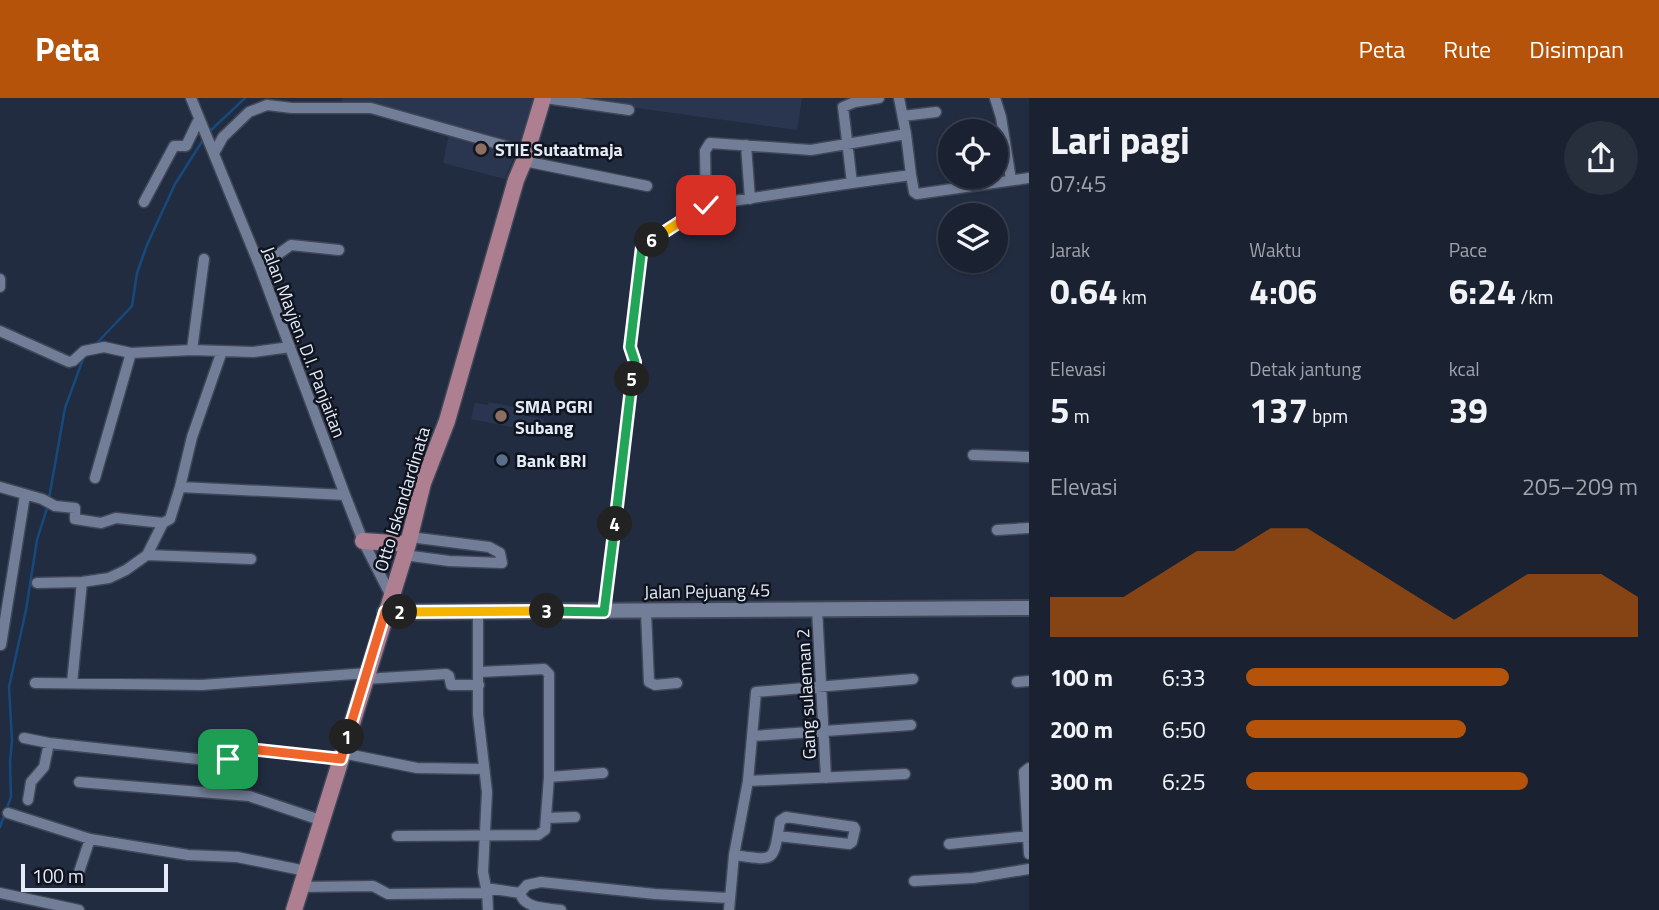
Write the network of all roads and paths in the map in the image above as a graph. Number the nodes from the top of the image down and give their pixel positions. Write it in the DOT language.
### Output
graph roads {
  1 [pos="191,98"];
  2 [pos="544,98"];
  3 [pos="879,98"];
  4 [pos="899,98"];
  5 [pos="995,98"];
  6 [pos="855,100"];
  7 [pos="629,110"];
  8 [pos="936,112"];
  9 [pos="903,116"];
  10 [pos="201,122"];
  11 [pos="906,134"];
  12 [pos="746,145"];
  13 [pos="848,145"];
  14 [pos="212,150"];
  15 [pos="526,157"];
  16 [pos="911,175"];
  17 [pos="1029,178"];
  18 [pos="1011,180"];
  19 [pos="852,183"];
  20 [pos="647,186"];
  21 [pos="750,199"];
  22 [pos="144,202"];
  23 [pos="706,205"];
  24 [pos="339,250"];
  25 [pos="204,259"];
  26 [pos="260,267"];
  27 [pos="0,279"];
  28 [pos="0,287"];
  29 [pos="0,331"];
  30 [pos="290,347"];
  31 [pos="192,350"];
  32 [pos="222,351"];
  33 [pos="131,353"];
  34 [pos="973,455"];
  35 [pos="1029,457"];
  36 [pos="94,478"];
  37 [pos="0,487"];
  38 [pos="180,488"];
  39 [pos="26,495"];
  40 [pos="345,495"];
  41 [pos="163,523"];
  42 [pos="1029,528"];
  43 [pos="997,530"];
  44 [pos="363,541"];
  45 [pos="407,545"];
  46 [pos="146,555"];
  47 [pos="251,559"];
  48 [pos="82,582"];
  49 [pos="37,583"];
  50 [pos="388,604"];
  51 [pos="1029,608"];
  52 [pos="817,609"];
  53 [pos="478,611"];
  54 [pos="604,612"];
  55 [pos="646,612"];
  56 [pos="1,645"];
  57 [pos="480,672"];
  58 [pos="366,676"];
  59 [pos="913,679"];
  60 [pos="1029,681"];
  61 [pos="35,682"];
  62 [pos="1017,682"];
  63 [pos="72,683"];
  64 [pos="677,683"];
  65 [pos="479,685"];
  66 [pos="822,686"];
  67 [pos="911,726"];
  68 [pos="823,732"];
  69 [pos="753,736"];
  70 [pos="24,738"];
  71 [pos="49,743"];
  72 [pos="341,756"];
  73 [pos="1029,768"];
  74 [pos="484,769"];
  75 [pos="603,774"];
  76 [pos="905,774"];
  77 [pos="549,777"];
  78 [pos="826,778"];
  79 [pos="748,781"];
  80 [pos="79,782"];
  81 [pos="28,800"];
  82 [pos="1028,806"];
  83 [pos="8,813"];
  84 [pos="575,817"];
  85 [pos="546,818"];
  86 [pos="323,821"];
  87 [pos="485,834"];
  88 [pos="397,836"];
  89 [pos="778,836"];
  90 [pos="1028,836"];
  91 [pos="90,839"];
  92 [pos="950,844"];
  93 [pos="1029,854"];
  94 [pos="734,855"];
  95 [pos="1029,869"];
  96 [pos="306,871"];
  97 [pos="79,872"];
  98 [pos="914,881"];
  99 [pos="300,887"];
  100 [pos="487,891"];
  101 [pos="0,892"];
  102 [pos="520,893"];
  103 [pos="729,898"];
  104 [pos="79,910"];
  105 [pos="294,910"];
  106 [pos="488,910"];
  107 [pos="561,910"];
  108 [pos="729,910"];
  1 -- 10 [label="street, Jalan Mayjen. D.I. Panjaitan"];
  2 -- 7 [label="street"];
  2 -- 15 [label="main road, Otto Iskandardinata"];
  3 -- 6 [label="street"];
  4 -- 9 [label="street"];
  5 -- 18 [label="street"];
  6 -- 13 [label="street"];
  8 -- 9 [label="street"];
  9 -- 11 [label="street"];
  10 -- 14 [label="street, Jalan Mayjen. D.I. Panjaitan"];
  10 -- 22 [label="street"];
  11 -- 13 [label="street"];
  11 -- 16 [label="street"];
  12 -- 13 [label="street"];
  12 -- 21 [label="street"];
  12 -- 23 [label="street"];
  13 -- 19 [label="street"];
  14 -- 15 [label="street"];
  14 -- 26 [label="street, Jalan Mayjen. D.I. Panjaitan"];
  15 -- 20 [label="street"];
  15 -- 45 [label="main road, Otto Iskandardinata"];
  16 -- 18 [label="street"];
  16 -- 19 [label="street"];
  17 -- 18 [label="street"];
  19 -- 21 [label="street"];
  21 -- 23 [label="street"];
  23 -- 54 [label="street"];
  24 -- 26 [label="street"];
  25 -- 31 [label="street"];
  26 -- 30 [label="street, Jalan Mayjen. D.I. Panjaitan"];
  27 -- 28 [label="street"];
  29 -- 33 [label="street"];
  30 -- 32 [label="street"];
  30 -- 40 [label="street, Jalan Mayjen. D.I. Panjaitan"];
  31 -- 32 [label="street"];
  31 -- 33 [label="street"];
  32 -- 38 [label="street"];
  33 -- 36 [label="street"];
  34 -- 35 [label="street"];
  37 -- 39 [label="street"];
  38 -- 40 [label="street"];
  38 -- 41 [label="street"];
  39 -- 41 [label="street"];
  39 -- 56 [label="street"];
  40 -- 44 [label="street, Jalan Mayjen. D.I. Panjaitan"];
  41 -- 46 [label="street"];
  42 -- 43 [label="street"];
  44 -- 45 [label="main road"];
  44 -- 50 [label="street, Jalan Mayjen. D.I. Panjaitan"];
  45 -- 45 [label="street"];
  45 -- 50 [label="main road, Otto Iskandardinata"];
  46 -- 47 [label="street"];
  46 -- 48 [label="street"];
  48 -- 49 [label="street"];
  48 -- 63 [label="street"];
  50 -- 53 [label="street, Jalan Pejuang 45"];
  50 -- 58 [label="main road, Otto Iskandardinata"];
  51 -- 52 [label="street, Jalan Pejuang 45"];
  52 -- 55 [label="street, Jalan Pejuang 45"];
  52 -- 66 [label="street, Gang sulaeman 2"];
  53 -- 54 [label="street, Jalan Pejuang 45"];
  53 -- 57 [label="street"];
  54 -- 55 [label="street, Jalan Pejuang 45"];
  55 -- 64 [label="street"];
  57 -- 65 [label="street"];
  57 -- 77 [label="street"];
  58 -- 63 [label="street"];
  58 -- 65 [label="street"];
  58 -- 72 [label="main road, Otto Iskandardinata"];
  59 -- 66 [label="street"];
  60 -- 62 [label="street"];
  61 -- 63 [label="street"];
  65 -- 74 [label="street"];
  66 -- 68 [label="street, Gang sulaeman 2"];
  66 -- 69 [label="street"];
  67 -- 68 [label="street"];
  68 -- 69 [label="street"];
  68 -- 78 [label="street, Gang sulaeman 2"];
  69 -- 79 [label="street"];
  70 -- 71 [label="street"];
  71 -- 72 [label="street"];
  71 -- 81 [label="street"];
  72 -- 74 [label="street"];
  72 -- 86 [label="main road, Otto Iskandardinata"];
  73 -- 82 [label="street"];
  74 -- 87 [label="street"];
  75 -- 77 [label="street"];
  76 -- 78 [label="street"];
  77 -- 85 [label="street"];
  78 -- 79 [label="street"];
  79 -- 94 [label="street"];
  80 -- 86 [label="street"];
  82 -- 90 [label="street"];
  83 -- 91 [label="street"];
  84 -- 85 [label="street"];
  85 -- 87 [label="street"];
  86 -- 96 [label="main road, Otto Iskandardinata"];
  87 -- 88 [label="street"];
  87 -- 100 [label="street"];
  89 -- 89 [label="street"];
  89 -- 94 [label="street"];
  90 -- 92 [label="street"];
  90 -- 93 [label="street"];
  91 -- 96 [label="street"];
  91 -- 97 [label="street"];
  94 -- 103 [label="street"];
  95 -- 98 [label="street"];
  96 -- 99 [label="main road, Otto Iskandardinata"];
  99 -- 100 [label="street"];
  99 -- 105 [label="main road, Otto Iskandardinata"];
  100 -- 102 [label="street"];
  100 -- 106 [label="street"];
  101 -- 104 [label="street"];
  102 -- 103 [label="street"];
  102 -- 107 [label="street"];
  103 -- 108 [label="street"];
}
